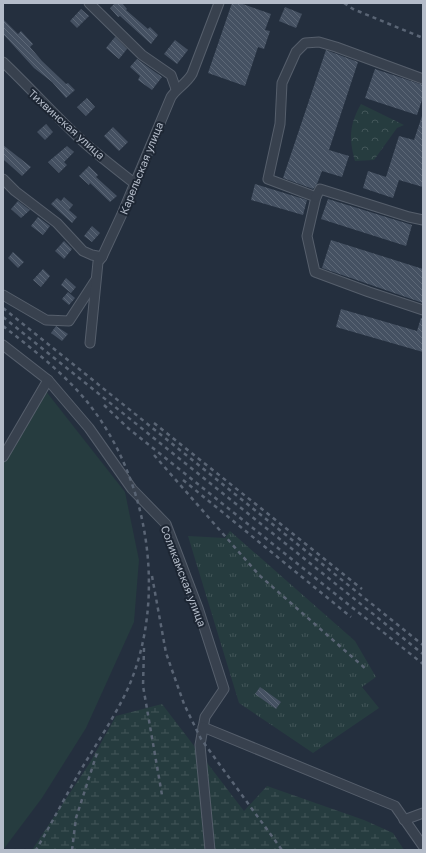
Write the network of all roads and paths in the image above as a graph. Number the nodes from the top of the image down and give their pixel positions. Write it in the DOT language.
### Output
graph roads {
  1 [pos="89,3"];
  2 [pos="219,3"];
  3 [pos="3,62"];
  4 [pos="423,79"];
  5 [pos="176,89"];
  6 [pos="3,179"];
  7 [pos="134,183"];
  8 [pos="316,196"];
  9 [pos="423,220"];
  10 [pos="102,257"];
  11 [pos="96,281"];
  12 [pos="3,295"];
  13 [pos="423,310"];
  14 [pos="90,343"];
  15 [pos="3,344"];
  16 [pos="48,380"];
  17 [pos="3,457"];
  18 [pos="203,727"];
  19 [pos="423,814"];
  20 [pos="404,820"];
  21 [pos="423,846"];
  22 [pos="210,850"];
  1 -- 5 [label="street"];
  2 -- 5 [label="street, Карельская улица"];
  3 -- 7 [label="street, Тихвинская улица"];
  4 -- 8 [label="street"];
  5 -- 7 [label="street, Карельская улица"];
  6 -- 10 [label="street"];
  7 -- 10 [label="street, Карельская улица"];
  8 -- 9 [label="street"];
  8 -- 13 [label="street"];
  10 -- 11 [label="street, Карельская улица"];
  11 -- 12 [label="street"];
  11 -- 14 [label="street, Карельская улица"];
  15 -- 16 [label="street, Соликамская улица"];
  16 -- 17 [label="street"];
  16 -- 18 [label="street, Соликамская улица"];
  18 -- 20 [label="street"];
  18 -- 22 [label="street"];
  19 -- 20 [label="street"];
  20 -- 21 [label="street"];
}
